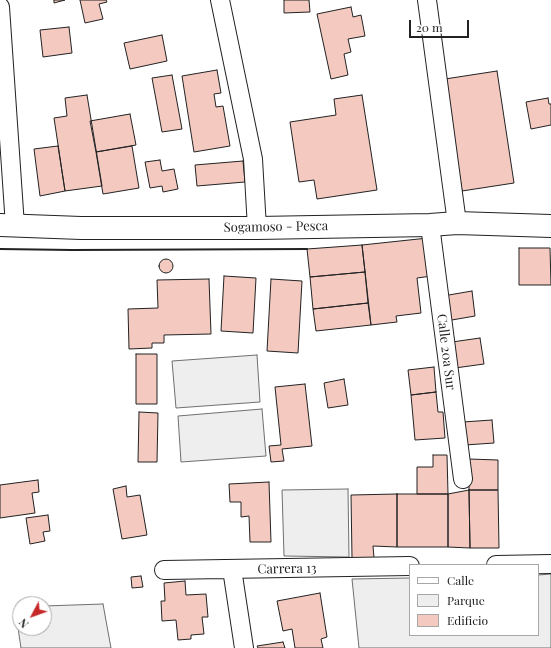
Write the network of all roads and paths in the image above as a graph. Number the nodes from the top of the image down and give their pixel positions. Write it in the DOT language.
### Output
graph roads {
  1 [pos="220,0"];
  2 [pos="427,0"];
  3 [pos="0,7"];
  4 [pos="457,223"];
  5 [pos="8,225"];
  6 [pos="430,225"];
  7 [pos="551,226"];
  8 [pos="257,228"];
  9 [pos="462,480"];
  10 [pos="539,564"];
  11 [pos="551,564"];
  12 [pos="409,566"];
  13 [pos="232,569"];
  14 [pos="164,570"];
  15 [pos="244,648"];
  1 -- 8 [label="street"];
  2 -- 4 [label="street"];
  3 -- 5 [label="street"];
  4 -- 6 [label="main road, Sogamoso - Pesca"];
  4 -- 7 [label="main road, Sogamoso - Pesca"];
  5 -- 8 [label="main road, Sogamoso - Pesca"];
  6 -- 8 [label="main road, Sogamoso - Pesca"];
  6 -- 9 [label="street, Calle 20a Sur"];
  10 -- 11 [label="street"];
  12 -- 13 [label="street, Carrera 13"];
  13 -- 14 [label="street, Carrera 13"];
  13 -- 15 [label="street"];
}
